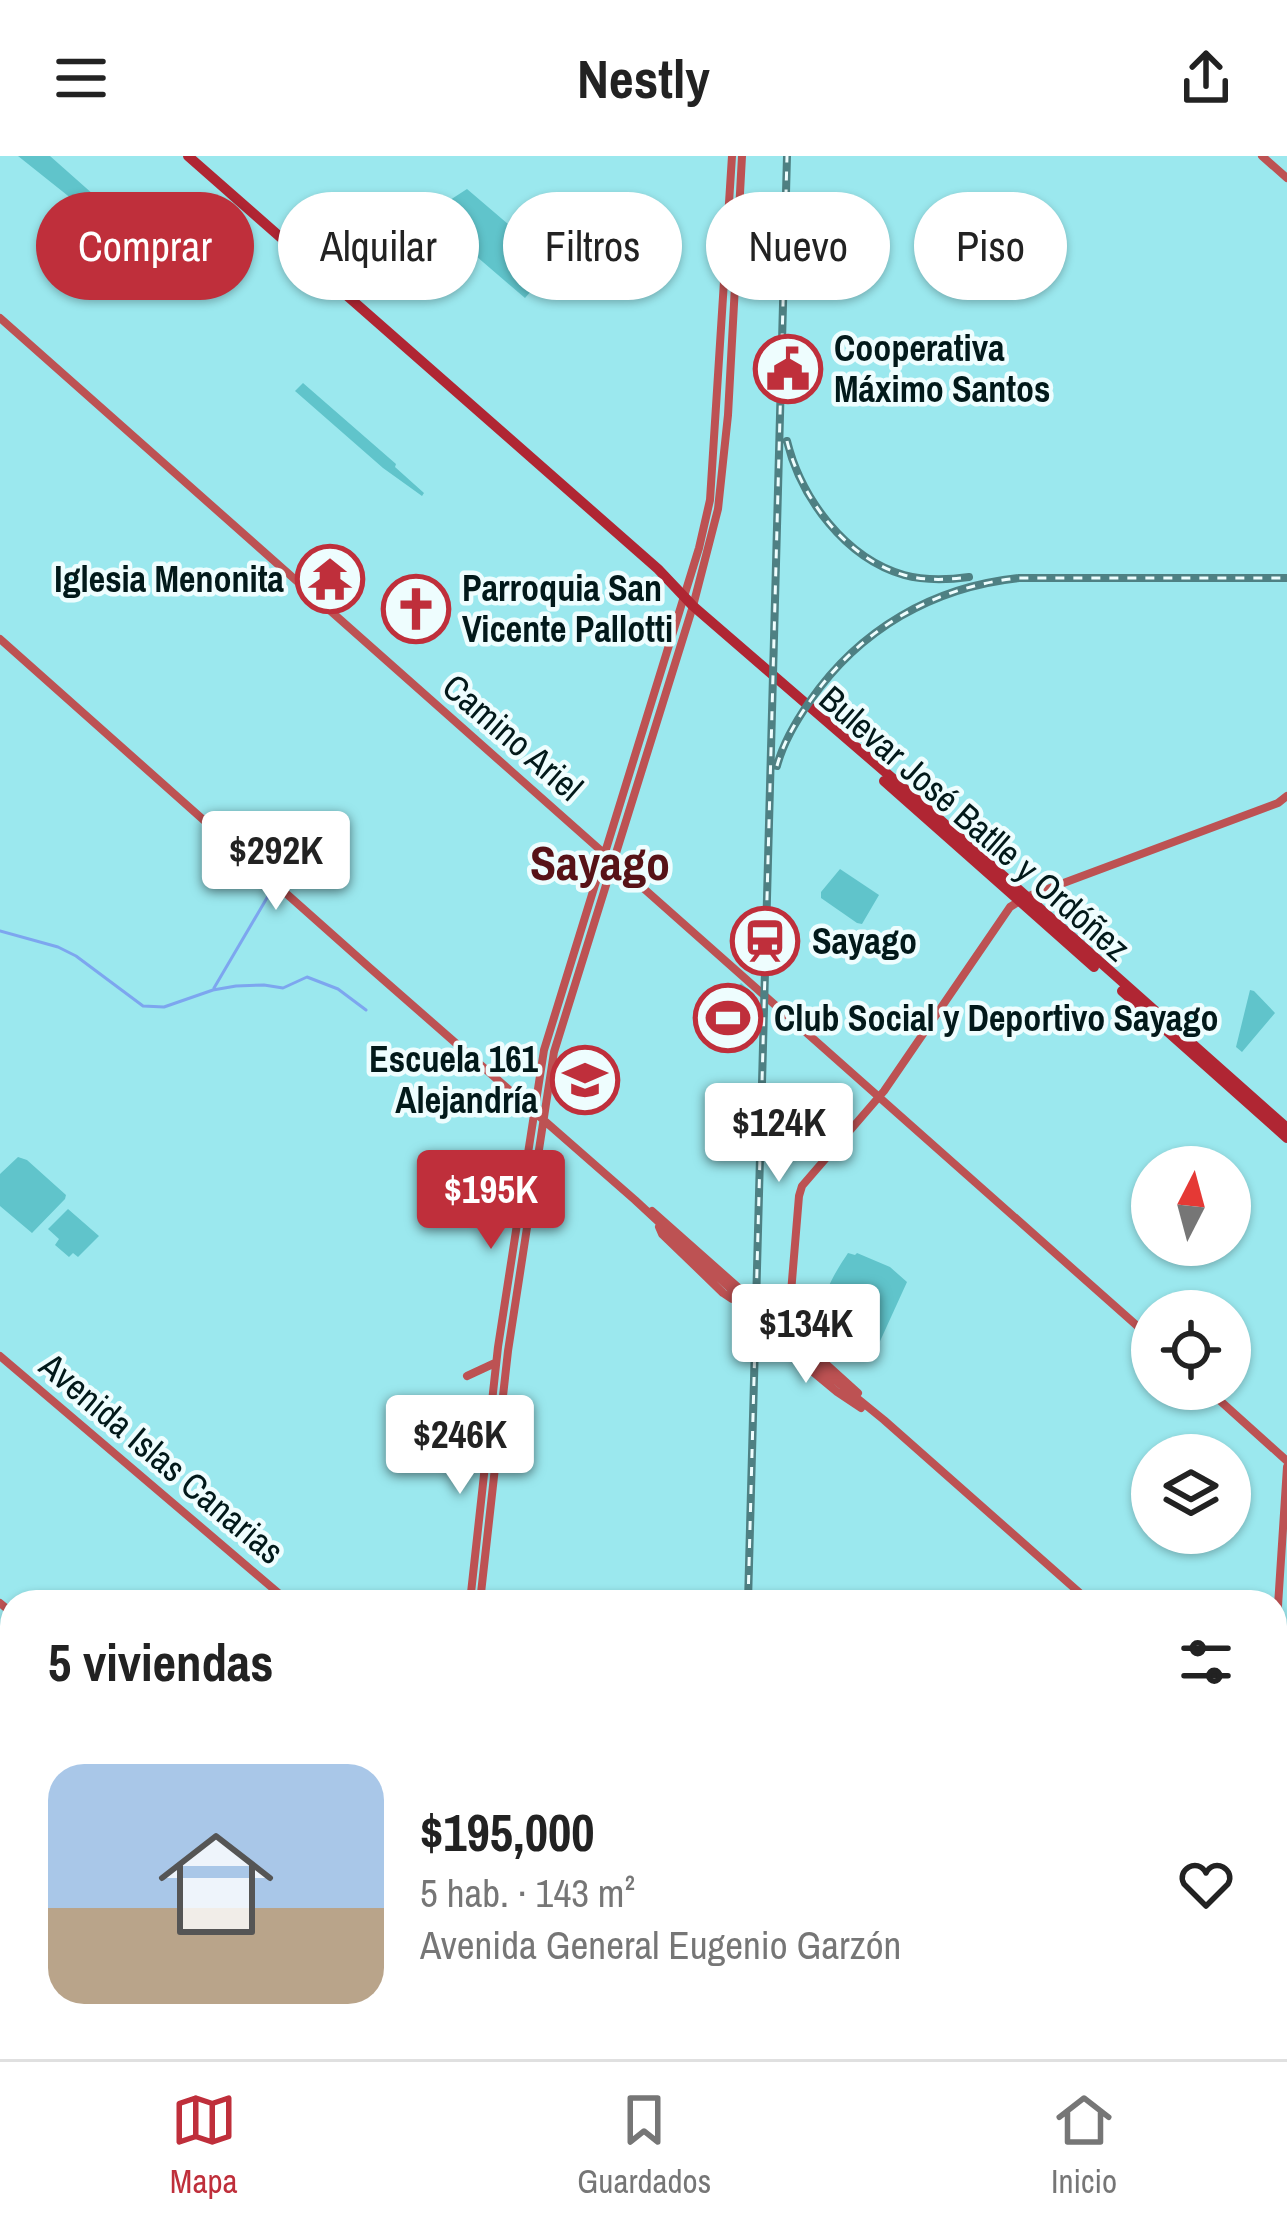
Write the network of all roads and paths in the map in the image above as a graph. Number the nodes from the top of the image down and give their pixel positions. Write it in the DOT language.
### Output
graph roads {
  1 [pos="188,156"];
  2 [pos="732,156"];
  3 [pos="742,156"];
  4 [pos="1262,156"];
  5 [pos="1287,178"];
  6 [pos="0,319"];
  7 [pos="631,547"];
  8 [pos="690,578"];
  9 [pos="670,581"];
  10 [pos="687,604"];
  11 [pos="0,638"];
  12 [pos="1287,796"];
  13 [pos="609,858"];
  14 [pos="1022,899"];
  15 [pos="879,1098"];
  16 [pos="533,1112"];
  17 [pos="543,1120"];
  18 [pos="1287,1128"];
  19 [pos="1287,1138"];
  20 [pos="635,1200"];
  21 [pos="658,1223"];
  22 [pos="1131,1320"];
  23 [pos="786,1328"];
  24 [pos="0,1356"];
  25 [pos="496,1362"];
  26 [pos="467,1376"];
  27 [pos="1229,1410"];
  28 [pos="884,1420"];
  29 [pos="1287,1464"];
  30 [pos="275,1590"];
  31 [pos="471,1590"];
  32 [pos="481,1590"];
  33 [pos="1076,1590"];
  34 [pos="1279,1590"];
  1 -- 7 [label="main road, Bulevar José Batlle y Ordóñez"];
  2 -- 8 [label="main road"];
  3 -- 10 [label="main road"];
  4 -- 5 [label="main road"];
  6 -- 13 [label="main road, Camino Ariel"];
  7 -- 9 [label="main road, Bulevar José Batlle y Ordóñez"];
  7 -- 10 [label="main road, Bulevar José Batlle y Ordóñez"];
  8 -- 9 [label="main road"];
  8 -- 10 [label="main road"];
  9 -- 10 [label="main road, Bulevar José Batlle y Ordóñez"];
  10 -- 13 [label="main road"];
  10 -- 14 [label="main road, Bulevar José Batlle y Ordóñez"];
  11 -- 16 [label="main road"];
  12 -- 14 [label="main road"];
  13 -- 15 [label="main road, Camino Ariel"];
  13 -- 16 [label="main road"];
  13 -- 17 [label="main road"];
  14 -- 15 [label="main road"];
  14 -- 18 [label="main road, Bulevar José Batlle y Ordóñez"];
  14 -- 19 [label="main road, Bulevar José Batlle y Ordóñez"];
  15 -- 22 [label="main road, Camino Ariel"];
  15 -- 23 [label="main road"];
  16 -- 17 [label="main road"];
  16 -- 25 [label="main road"];
  17 -- 20 [label="main road"];
  17 -- 32 [label="main road"];
  20 -- 21 [label="main road"];
  20 -- 21 [label="main road"];
  21 -- 23 [label="main road"];
  23 -- 28 [label="main road"];
  23 -- 28 [label="main road"];
  24 -- 30 [label="main road, Avenida Islas Canarias"];
  25 -- 26 [label="main road"];
  25 -- 31 [label="main road"];
  27 -- 29 [label="main road"];
  28 -- 33 [label="main road"];
  29 -- 34 [label="main road"];
}
